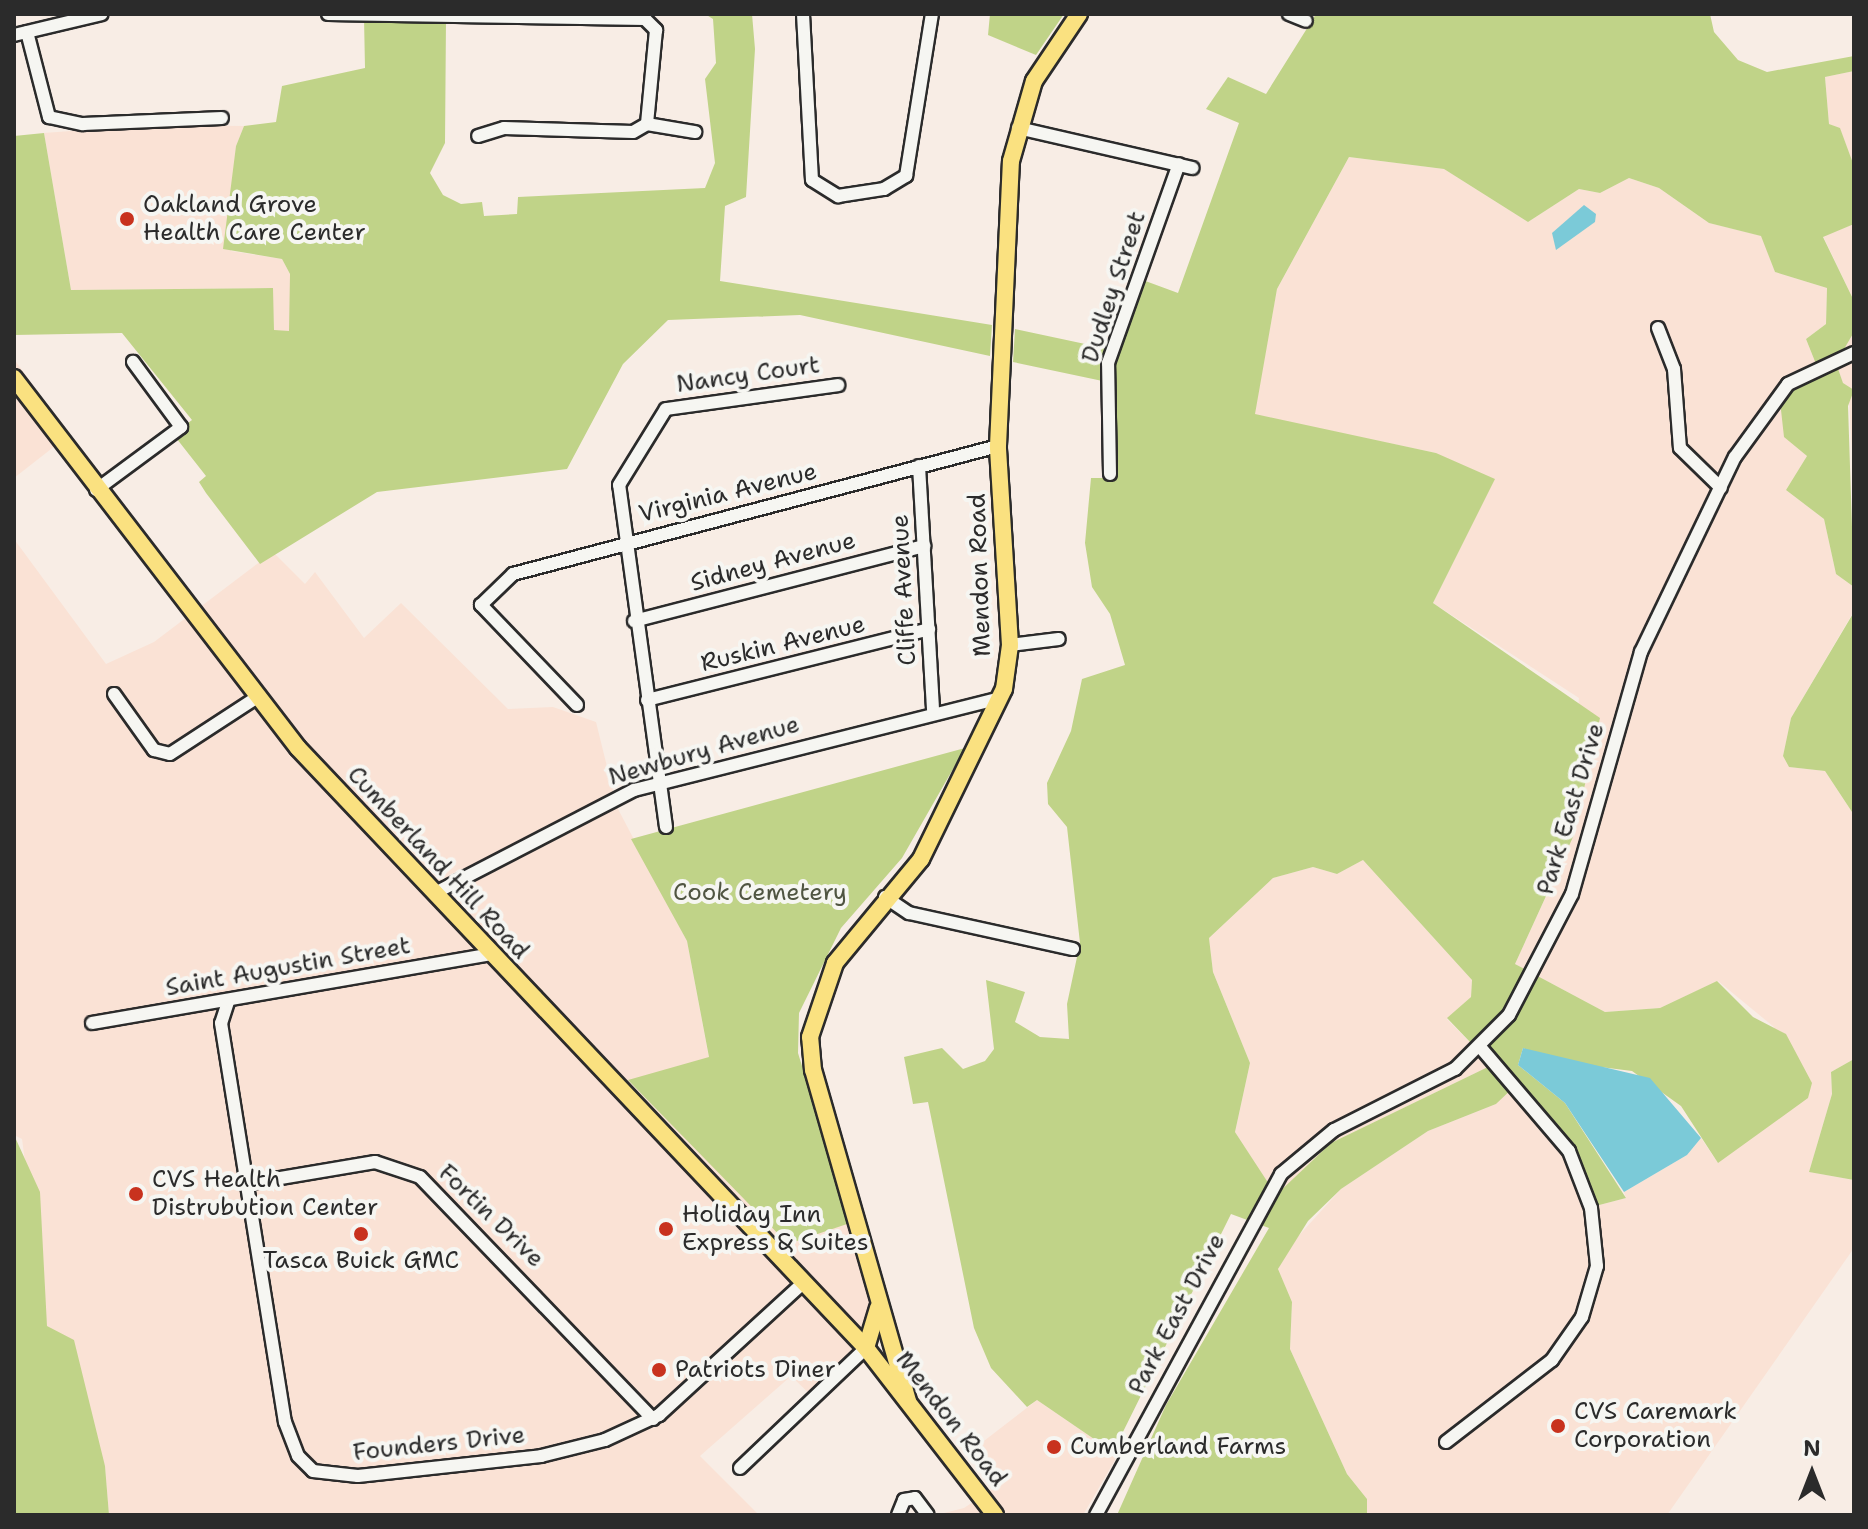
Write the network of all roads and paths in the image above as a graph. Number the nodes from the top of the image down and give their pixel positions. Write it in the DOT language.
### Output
graph roads {
  1 [pos="102,14"];
  2 [pos="328,14"];
  3 [pos="803,14"];
  4 [pos="932,14"];
  5 [pos="1079,14"];
  6 [pos="1289,14"];
  7 [pos="436,16"];
  8 [pos="1306,21"];
  9 [pos="21,33"];
  10 [pos="222,118"];
  11 [pos="647,124"];
  12 [pos="1018,128"];
  13 [pos="695,132"];
  14 [pos="478,136"];
  15 [pos="1658,328"];
  16 [pos="1854,353"];
  17 [pos="133,362"];
  18 [pos="14,378"];
  19 [pos="838,385"];
  20 [pos="998,446"];
  21 [pos="919,466"];
  22 [pos="1110,474"];
  23 [pos="1721,488"];
  24 [pos="96,490"];
  25 [pos="622,542"];
  26 [pos="924,546"];
  27 [pos="634,621"];
  28 [pos="929,629"];
  29 [pos="1059,639"];
  30 [pos="1010,645"];
  31 [pos="114,694"];
  32 [pos="256,698"];
  33 [pos="1000,698"];
  34 [pos="647,700"];
  35 [pos="577,705"];
  36 [pos="933,712"];
  37 [pos="660,782"];
  38 [pos="666,827"];
  39 [pos="437,892"];
  40 [pos="885,897"];
  41 [pos="1073,949"];
  42 [pos="491,954"];
  43 [pos="228,1002"];
  44 [pos="92,1023"];
  45 [pos="1481,1048"];
  46 [pos="245,1184"];
  47 [pos="877,1279"];
  48 [pos="804,1282"];
  49 [pos="889,1327"];
  50 [pos="864,1354"];
  51 [pos="909,1405"];
  52 [pos="653,1419"];
  53 [pos="1446,1442"];
  54 [pos="740,1468"];
  55 [pos="898,1515"];
  56 [pos="928,1515"];
  57 [pos="995,1515"];
  58 [pos="1096,1515"];
  1 -- 9 [label="street"];
  2 -- 7 [label="street"];
  3 -- 4 [label="street"];
  5 -- 12 [label="main road, Mendon Road"];
  6 -- 8 [label="street"];
  7 -- 11 [label="street"];
  9 -- 10 [label="street"];
  11 -- 13 [label="street"];
  11 -- 14 [label="street"];
  12 -- 20 [label="main road, Mendon Road"];
  12 -- 22 [label="street, Dudley Street"];
  15 -- 23 [label="street"];
  16 -- 23 [label="street, Park East Drive"];
  17 -- 24 [label="street"];
  18 -- 24 [label="main road, Cumberland Hill Road"];
  19 -- 25 [label="street, Nancy Court"];
  20 -- 21 [label="street, Virginia Avenue"];
  20 -- 30 [label="main road, Mendon Road"];
  21 -- 25 [label="street, Virginia Avenue"];
  21 -- 26 [label="street, Cliffe Avenue"];
  23 -- 45 [label="street, Park East Drive"];
  24 -- 32 [label="main road, Cumberland Hill Road"];
  25 -- 27 [label="street"];
  25 -- 35 [label="street, Virginia Avenue"];
  26 -- 27 [label="street, Sidney Avenue"];
  26 -- 28 [label="street, Cliffe Avenue"];
  27 -- 34 [label="street"];
  28 -- 34 [label="street, Ruskin Avenue"];
  28 -- 36 [label="street, Cliffe Avenue"];
  29 -- 30 [label="street"];
  30 -- 33 [label="main road, Mendon Road"];
  31 -- 32 [label="street"];
  32 -- 39 [label="main road, Cumberland Hill Road"];
  33 -- 36 [label="street, Newbury Avenue"];
  33 -- 40 [label="main road, Mendon Road"];
  34 -- 37 [label="street"];
  36 -- 37 [label="street, Newbury Avenue"];
  37 -- 38 [label="street"];
  37 -- 39 [label="street, Newbury Avenue"];
  39 -- 42 [label="main road, Cumberland Hill Road"];
  40 -- 41 [label="street"];
  40 -- 47 [label="main road, Mendon Road"];
  42 -- 43 [label="street, Saint Augustin Street"];
  42 -- 48 [label="main road, Cumberland Hill Road"];
  43 -- 44 [label="street, Saint Augustin Street"];
  43 -- 46 [label="street, Founders Drive"];
  45 -- 53 [label="street"];
  45 -- 58 [label="street, Park East Drive"];
  46 -- 52 [label="street, Fortin Drive"];
  46 -- 52 [label="street, Founders Drive"];
  47 -- 49 [label="main road, Mendon Road"];
  47 -- 50 [label="main road, Mendon Road"];
  48 -- 50 [label="main road, Cumberland Hill Road"];
  48 -- 52 [label="street, Founders Drive"];
  49 -- 50 [label="main road, Mendon Road"];
  49 -- 51 [label="main road"];
  50 -- 51 [label="main road, Mendon Road"];
  50 -- 54 [label="street"];
  51 -- 57 [label="main road, Mendon Road"];
  55 -- 56 [label="street"];
}
